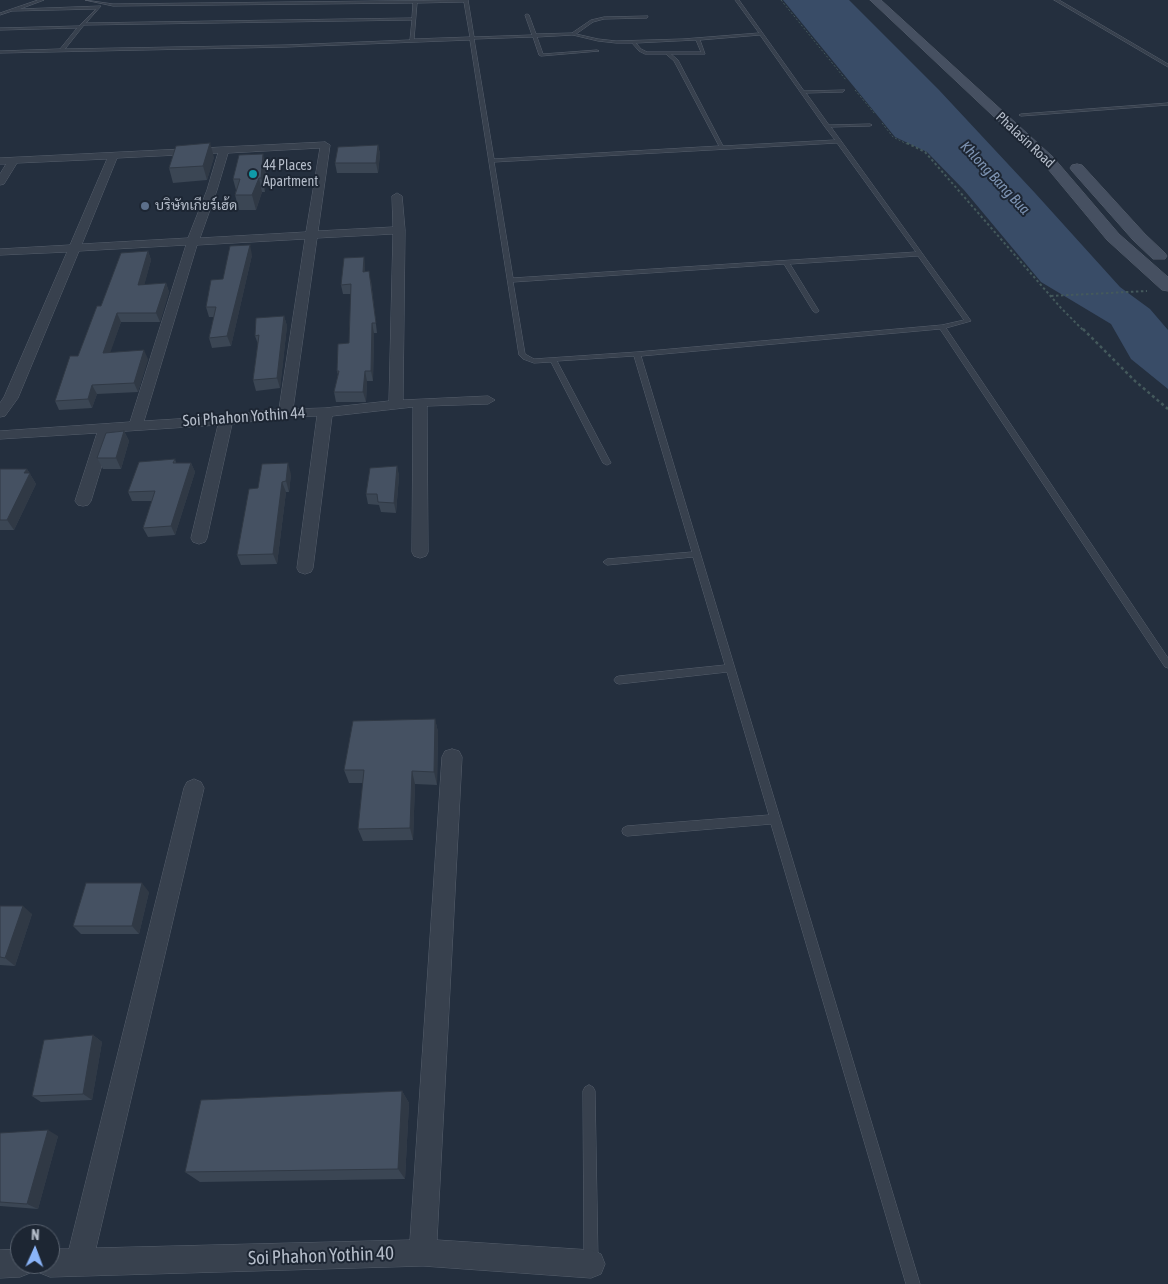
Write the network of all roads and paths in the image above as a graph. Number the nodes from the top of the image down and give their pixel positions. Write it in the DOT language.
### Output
graph roads {
  1 [pos="42,0"];
  2 [pos="87,0"];
  3 [pos="154,0"];
  4 [pos="737,0"];
  5 [pos="781,0"];
  6 [pos="875,0"];
  7 [pos="889,0"];
  8 [pos="1056,0"];
  9 [pos="415,1"];
  10 [pos="466,1"];
  11 [pos="379,2"];
  12 [pos="143,5"];
  13 [pos="100,6"];
  14 [pos="12,10"];
  15 [pos="0,14"];
  16 [pos="527,15"];
  17 [pos="647,17"];
  18 [pos="375,19"];
  19 [pos="414,19"];
  20 [pos="81,25"];
  21 [pos="0,29"];
  22 [pos="573,34"];
  23 [pos="762,34"];
  24 [pos="533,36"];
  25 [pos="586,37"];
  26 [pos="472,38"];
  27 [pos="697,39"];
  28 [pos="412,41"];
  29 [pos="633,41"];
  30 [pos="62,50"];
  31 [pos="0,52"];
  32 [pos="668,54"];
  33 [pos="1168,66"];
  34 [pos="843,91"];
  35 [pos="803,92"];
  36 [pos="1168,104"];
  37 [pos="1013,109"];
  38 [pos="875,114"];
  39 [pos="1000,117"];
  40 [pos="881,122"];
  41 [pos="870,125"];
  42 [pos="827,126"];
  43 [pos="1034,127"];
  44 [pos="838,142"];
  45 [pos="722,148"];
  46 [pos="224,150"];
  47 [pos="113,156"];
  48 [pos="1068,159"];
  49 [pos="0,161"];
  50 [pos="13,161"];
  51 [pos="492,161"];
  52 [pos="0,182"];
  53 [pos="397,196"];
  54 [pos="399,230"];
  55 [pos="310,236"];
  56 [pos="192,243"];
  57 [pos="75,248"];
  58 [pos="0,252"];
  59 [pos="919,254"];
  60 [pos="786,262"];
  61 [pos="1168,263"];
  62 [pos="510,280"];
  63 [pos="1168,286"];
  64 [pos="1126,292"];
  65 [pos="1050,296"];
  66 [pos="816,311"];
  67 [pos="942,327"];
  68 [pos="637,354"];
  69 [pos="553,360"];
  70 [pos="488,400"];
  71 [pos="420,402"];
  72 [pos="396,405"];
  73 [pos="1168,409"];
  74 [pos="325,412"];
  75 [pos="0,413"];
  76 [pos="285,413"];
  77 [pos="226,420"];
  78 [pos="136,425"];
  79 [pos="106,428"];
  80 [pos="0,436"];
  81 [pos="607,462"];
  82 [pos="83,501"];
  83 [pos="199,538"];
  84 [pos="420,552"];
  85 [pos="696,554"];
  86 [pos="607,562"];
  87 [pos="305,568"];
  88 [pos="1168,665"];
  89 [pos="730,668"];
  90 [pos="618,680"];
  91 [pos="452,757"];
  92 [pos="194,788"];
  93 [pos="775,819"];
  94 [pos="627,831"];
  95 [pos="589,1092"];
  96 [pos="424,1253"];
  97 [pos="79,1262"];
  98 [pos="60,1263"];
  99 [pos="591,1264"];
  100 [pos="913,1284"];
  1 -- 14 [label="lane"];
  2 -- 13 [label="lane"];
  3 -- 12 [label="lane"];
  4 -- 23 [label="lane"];
  5 -- 38 [label="path"];
  6 -- 39 [label="main road, Phalasin Road"];
  7 -- 37 [label="main road, Phalasin Road"];
  8 -- 33 [label="lane"];
  9 -- 10 [label="lane"];
  9 -- 11 [label="lane"];
  9 -- 19 [label="lane"];
  10 -- 26 [label="lane"];
  11 -- 12 [label="lane"];
  11 -- 18 [label="lane"];
  12 -- 13 [label="lane"];
  13 -- 14 [label="lane"];
  13 -- 20 [label="lane"];
  14 -- 15 [label="lane"];
  16 -- 24 [label="lane"];
  17 -- 22 [label="lane"];
  18 -- 19 [label="lane"];
  18 -- 20 [label="lane"];
  19 -- 28 [label="lane"];
  20 -- 21 [label="lane"];
  20 -- 30 [label="lane"];
  22 -- 24 [label="lane"];
  22 -- 25 [label="lane"];
  23 -- 27 [label="lane"];
  23 -- 35 [label="lane"];
  24 -- 25 [label="lane"];
  24 -- 26 [label="lane"];
  25 -- 29 [label="lane"];
  26 -- 28 [label="lane"];
  26 -- 51 [label="lane"];
  27 -- 29 [label="lane"];
  27 -- 32 [label="lane"];
  28 -- 30 [label="lane"];
  29 -- 32 [label="lane"];
  30 -- 31 [label="lane"];
  32 -- 45 [label="lane"];
  34 -- 35 [label="lane"];
  35 -- 42 [label="lane"];
  36 -- 37 [label="lane"];
  37 -- 39 [label="main road"];
  37 -- 43 [label="main road, Phalasin Road"];
  39 -- 63 [label="main road, Phalasin Road"];
  40 -- 65 [label="path"];
  41 -- 42 [label="lane"];
  42 -- 44 [label="lane"];
  44 -- 45 [label="lane"];
  44 -- 59 [label="lane"];
  45 -- 51 [label="lane"];
  46 -- 47 [label="street"];
  46 -- 55 [label="street"];
  46 -- 56 [label="street"];
  47 -- 50 [label="street"];
  47 -- 57 [label="street"];
  48 -- 61 [label="main road, Phalasin Road"];
  49 -- 50 [label="street"];
  50 -- 52 [label="street"];
  51 -- 62 [label="lane"];
  53 -- 54 [label="street"];
  54 -- 55 [label="street"];
  54 -- 72 [label="street"];
  55 -- 56 [label="street"];
  55 -- 76 [label="street"];
  56 -- 57 [label="street"];
  56 -- 78 [label="street"];
  57 -- 58 [label="street"];
  57 -- 75 [label="street"];
  59 -- 60 [label="lane"];
  59 -- 67 [label="lane"];
  60 -- 62 [label="lane"];
  60 -- 66 [label="lane"];
  62 -- 69 [label="lane"];
  64 -- 65 [label="path"];
  65 -- 73 [label="path"];
  67 -- 68 [label="lane"];
  67 -- 88 [label="lane"];
  68 -- 69 [label="lane"];
  68 -- 85 [label="lane"];
  69 -- 81 [label="lane"];
  70 -- 71 [label="street, Soi Phahon Yothin 44"];
  71 -- 72 [label="street, Soi Phahon Yothin 44"];
  71 -- 84 [label="street"];
  72 -- 74 [label="street, Soi Phahon Yothin 44"];
  74 -- 76 [label="street, Soi Phahon Yothin 44"];
  74 -- 87 [label="street"];
  76 -- 77 [label="street, Soi Phahon Yothin 44"];
  77 -- 78 [label="street, Soi Phahon Yothin 44"];
  77 -- 83 [label="street"];
  78 -- 79 [label="street, Soi Phahon Yothin 44"];
  79 -- 80 [label="street, Soi Phahon Yothin 44"];
  79 -- 82 [label="street"];
  85 -- 86 [label="lane"];
  85 -- 89 [label="lane"];
  89 -- 90 [label="lane"];
  89 -- 93 [label="lane"];
  91 -- 96 [label="street"];
  92 -- 97 [label="street"];
  93 -- 94 [label="lane"];
  93 -- 100 [label="lane"];
  95 -- 99 [label="lane"];
  96 -- 97 [label="street, Soi Phahon Yothin 40"];
  96 -- 99 [label="street, Soi Phahon Yothin 40"];
  97 -- 98 [label="street, Soi Phahon Yothin 40"];
}
